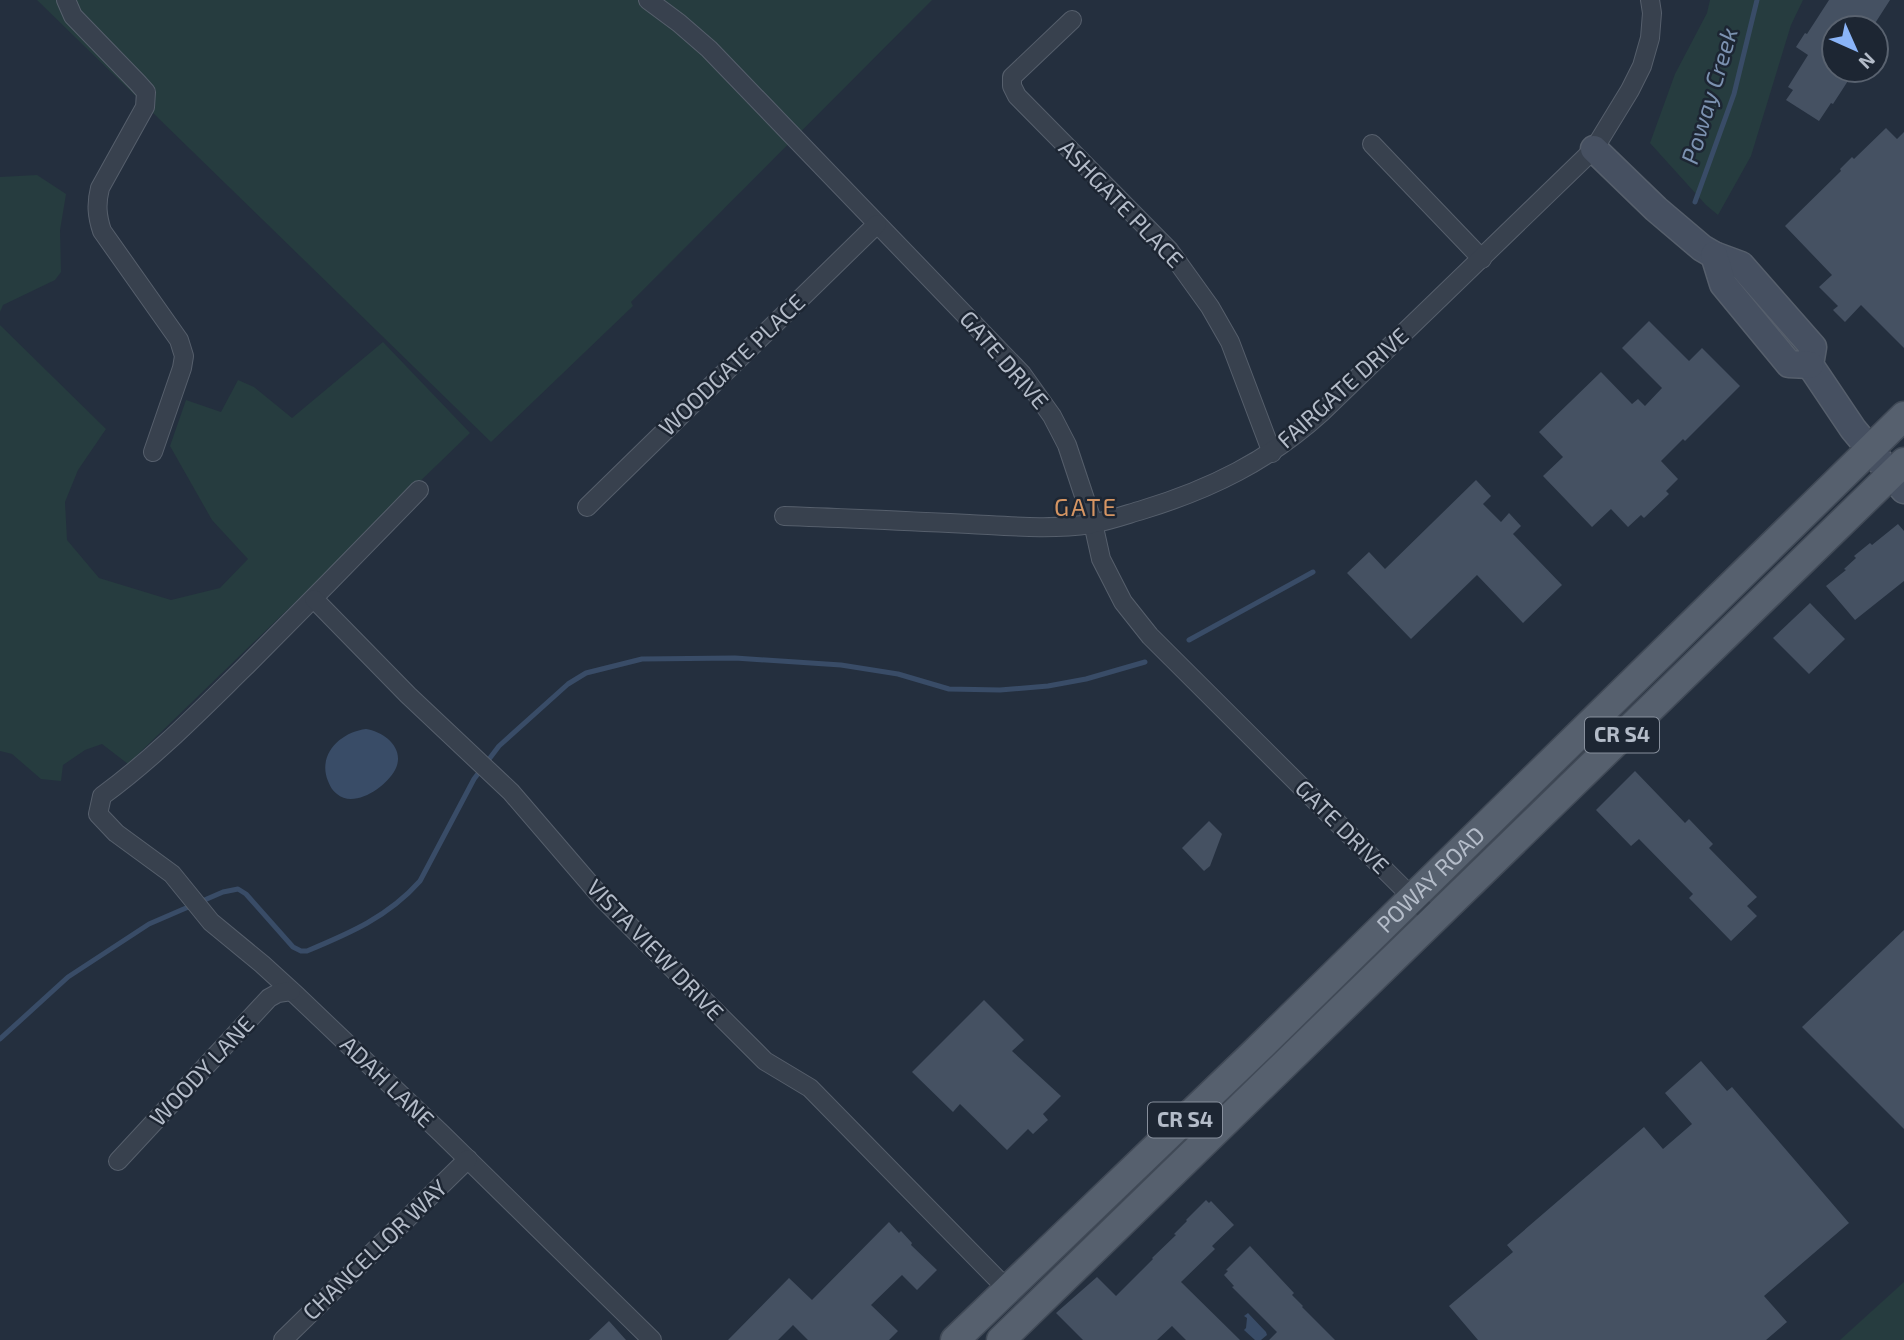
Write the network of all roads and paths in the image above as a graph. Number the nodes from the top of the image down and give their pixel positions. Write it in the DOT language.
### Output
graph roads {
  1 [pos="66,0"];
  2 [pos="648,0"];
  3 [pos="1650,0"];
  4 [pos="1072,20"];
  5 [pos="1373,144"];
  6 [pos="1594,149"];
  7 [pos="877,224"];
  8 [pos="1482,259"];
  9 [pos="1904,416"];
  10 [pos="1870,449"];
  11 [pos="153,452"];
  12 [pos="1272,453"];
  13 [pos="1900,476"];
  14 [pos="419,490"];
  15 [pos="587,507"];
  16 [pos="784,516"];
  17 [pos="1093,523"];
  18 [pos="1784,533"];
  19 [pos="314,599"];
  20 [pos="1689,627"];
  21 [pos="1703,657"];
  22 [pos="1605,751"];
  23 [pos="1413,898"];
  24 [pos="1434,919"];
  25 [pos="291,991"];
  26 [pos="1252,1055"];
  27 [pos="1161,1142"];
  28 [pos="468,1159"];
  29 [pos="1186,1159"];
  30 [pos="118,1161"];
  31 [pos="1054,1288"];
  32 [pos="1007,1289"];
  33 [pos="283,1340"];
  34 [pos="652,1340"];
  35 [pos="955,1340"];
  36 [pos="968,1340"];
  37 [pos="1001,1340"];
  1 -- 11 [label="street"];
  2 -- 7 [label="street, GATE DRIVE"];
  3 -- 6 [label="street, FAIRGATE DRIVE"];
  4 -- 12 [label="street, ASHGATE PLACE"];
  5 -- 8 [label="street"];
  6 -- 8 [label="street, FAIRGATE DRIVE"];
  6 -- 10 [label="street"];
  7 -- 15 [label="street, WOODGATE PLACE"];
  7 -- 17 [label="street, GATE DRIVE"];
  8 -- 12 [label="street, FAIRGATE DRIVE"];
  9 -- 10 [label="main road, POWAY ROAD / CR S4"];
  10 -- 13 [label="street"];
  10 -- 18 [label="main road, POWAY ROAD / CR S4"];
  12 -- 17 [label="street, FAIRGATE DRIVE"];
  13 -- 21 [label="main road, POWAY ROAD / CR S4"];
  14 -- 19 [label="street"];
  16 -- 17 [label="street, FAIRGATE DRIVE"];
  17 -- 23 [label="street, GATE DRIVE"];
  18 -- 20 [label="main road, POWAY ROAD / CR S4"];
  18 -- 21 [label="main road"];
  19 -- 25 [label="street, ADAH LANE"];
  19 -- 32 [label="street, VISTA VIEW DRIVE"];
  20 -- 22 [label="main road"];
  20 -- 23 [label="main road, POWAY ROAD / CR S4"];
  21 -- 22 [label="main road, POWAY ROAD / CR S4"];
  22 -- 24 [label="main road, POWAY ROAD / CR S4"];
  23 -- 24 [label="street, GATE DRIVE"];
  23 -- 26 [label="main road, POWAY ROAD / CR S4"];
  24 -- 29 [label="main road, POWAY ROAD / CR S4"];
  25 -- 28 [label="street, ADAH LANE"];
  25 -- 30 [label="street, WOODY LANE"];
  26 -- 27 [label="main road, POWAY ROAD / CR S4"];
  26 -- 29 [label="main road"];
  27 -- 31 [label="main road"];
  27 -- 32 [label="main road, POWAY ROAD / CR S4"];
  28 -- 33 [label="street, CHANCELLOR WAY"];
  28 -- 34 [label="street, ADAH LANE"];
  29 -- 31 [label="main road, POWAY ROAD / CR S4"];
  31 -- 37 [label="main road, POWAY ROAD / CR S4"];
  32 -- 35 [label="main road, POWAY ROAD / CR S4"];
  32 -- 36 [label="main road"];
}
